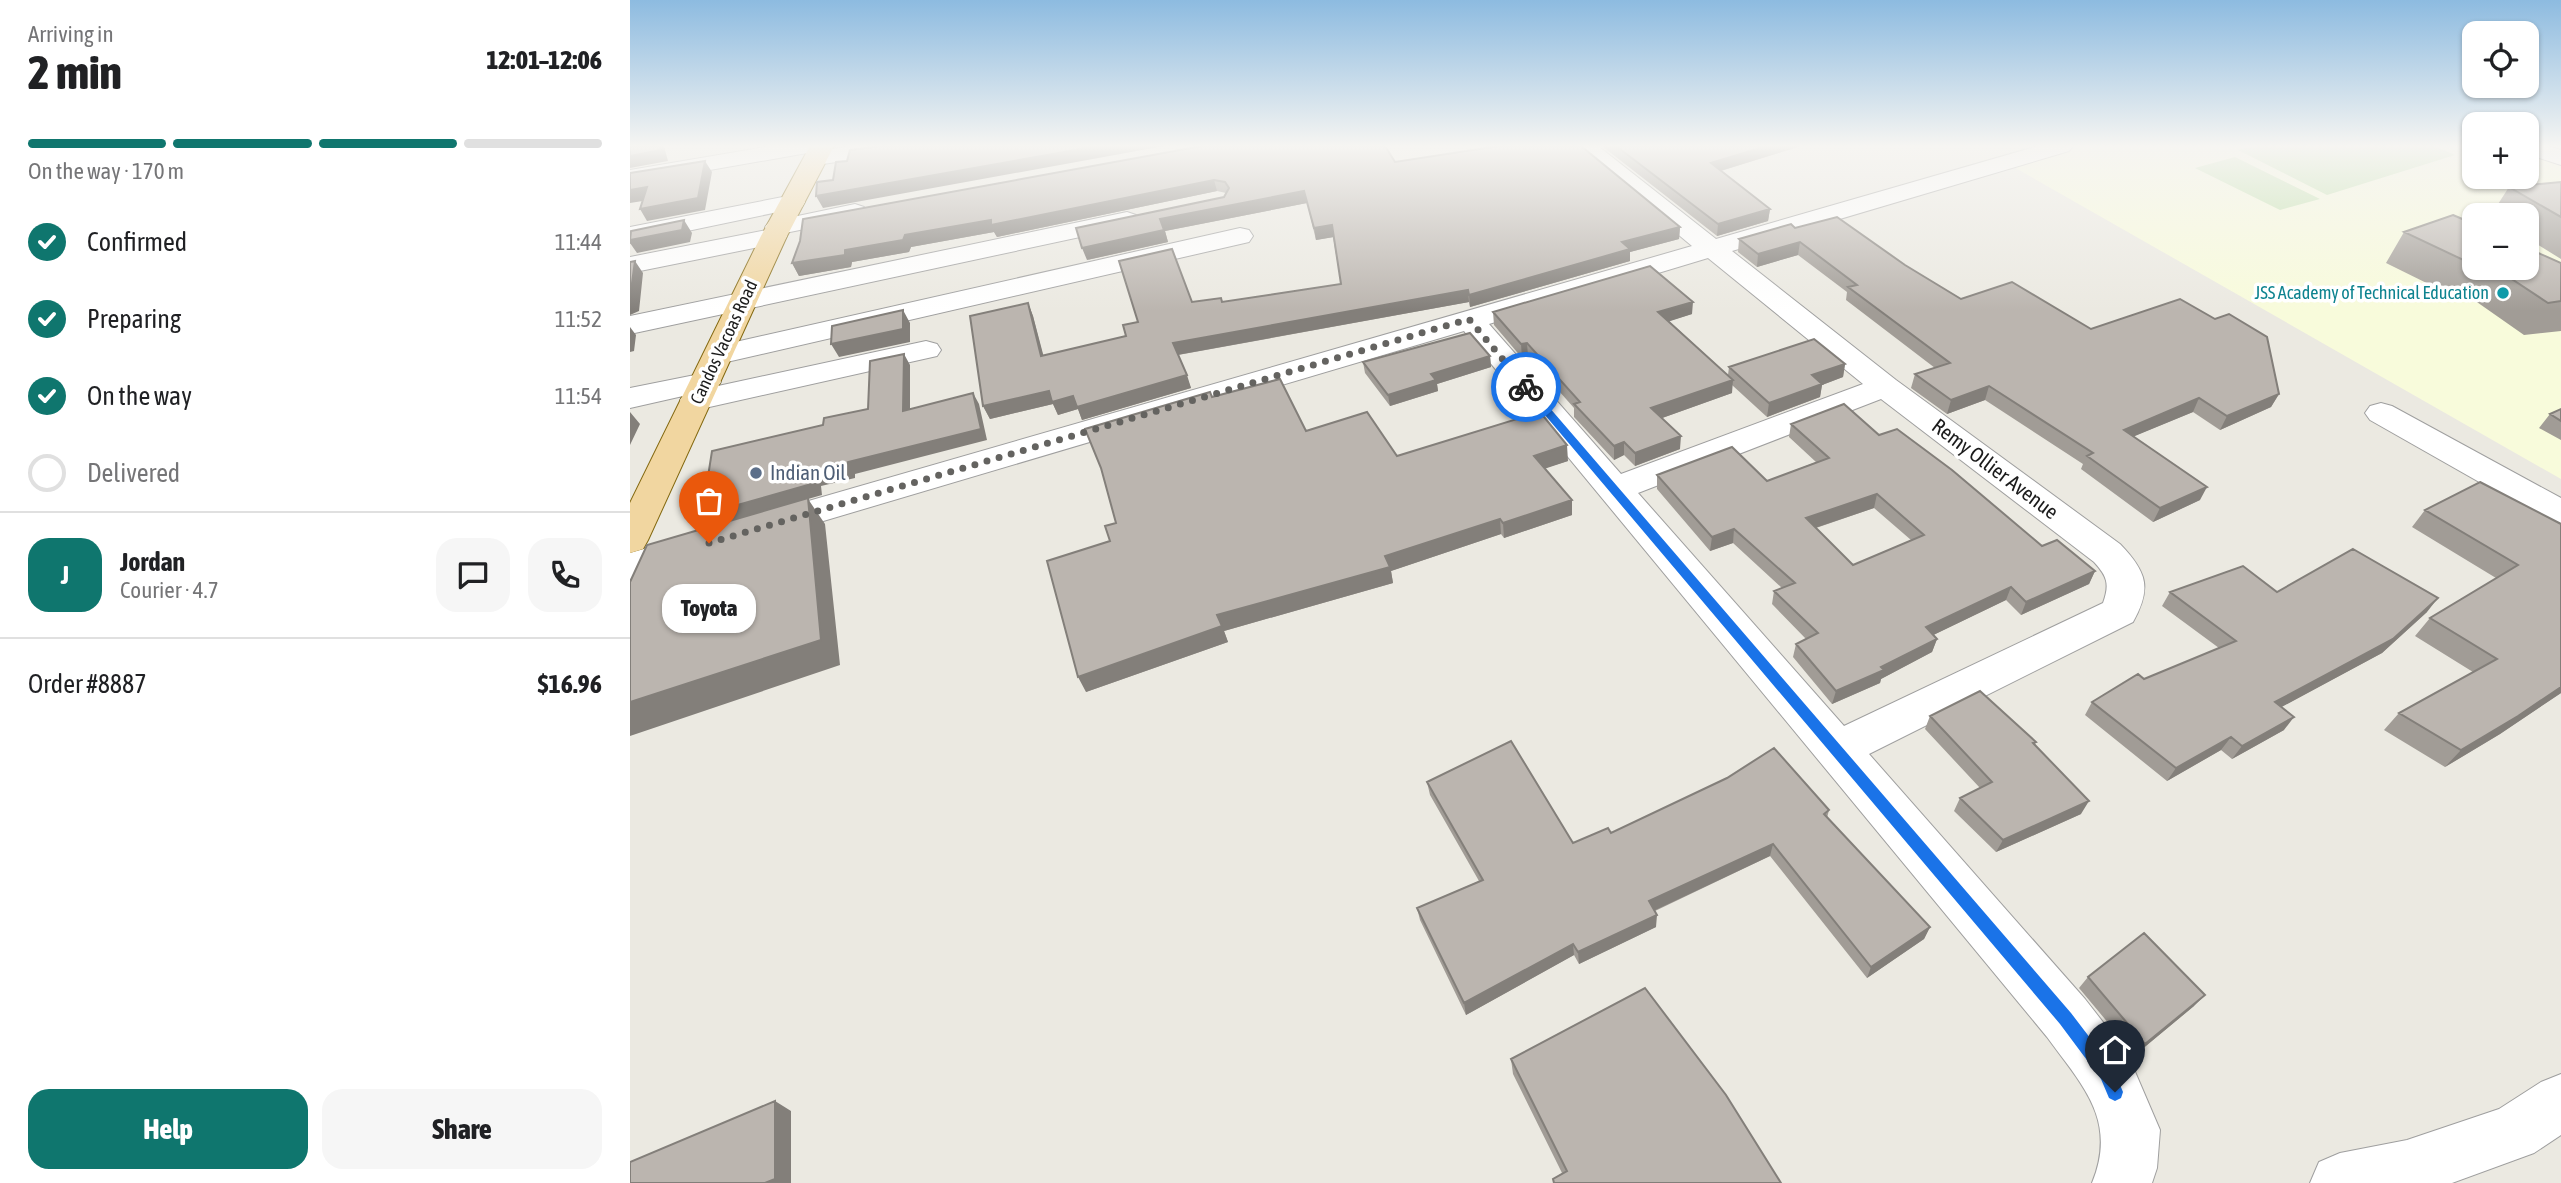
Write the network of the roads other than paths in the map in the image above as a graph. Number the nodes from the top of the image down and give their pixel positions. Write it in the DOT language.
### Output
graph roads {
  1 [pos="792,201"];
  2 [pos="1653,201"];
  3 [pos="1870,201"];
  4 [pos="873,209"];
  5 [pos="1150,215"];
  6 [pos="782,222"];
  7 [pos="630,235"];
  8 [pos="1240,236"];
  9 [pos="1711,248"];
  10 [pos="630,265"];
  11 [pos="744,299"];
  12 [pos="1469,319"];
  13 [pos="630,325"];
  14 [pos="926,350"];
  15 [pos="706,379"];
  16 [pos="1885,387"];
  17 [pos="630,398"];
  18 [pos="2381,413"];
  19 [pos="1614,489"];
  20 [pos="2561,513"];
  21 [pos="630,540"];
  22 [pos="630,566"];
  23 [pos="1836,750"];
  24 [pos="2561,1102"];
  25 [pos="2122,1183"];
  26 [pos="2340,1183"];
  1 -- 6 [label="main road, Candos Vacoas Road"];
  2 -- 9 [label="street, Remy Ollier Avenue"];
  3 -- 9 [label="street"];
  4 -- 6 [label="street"];
  5 -- 11 [label="street"];
  6 -- 7 [label="street"];
  6 -- 10 [label="street"];
  6 -- 11 [label="main road, Candos Vacoas Road"];
  8 -- 15 [label="street"];
  9 -- 12 [label="street"];
  9 -- 16 [label="street, Remy Ollier Avenue"];
  11 -- 13 [label="street"];
  11 -- 15 [label="main road, Candos Vacoas Road"];
  12 -- 19 [label="street"];
  12 -- 22 [label="street"];
  14 -- 15 [label="street"];
  15 -- 17 [label="street"];
  15 -- 21 [label="main road, Candos Vacoas Road"];
  16 -- 19 [label="street"];
  16 -- 23 [label="street, Remy Ollier Avenue"];
  18 -- 20 [label="street"];
  19 -- 23 [label="street"];
  23 -- 25 [label="street"];
  24 -- 26 [label="street"];
}
